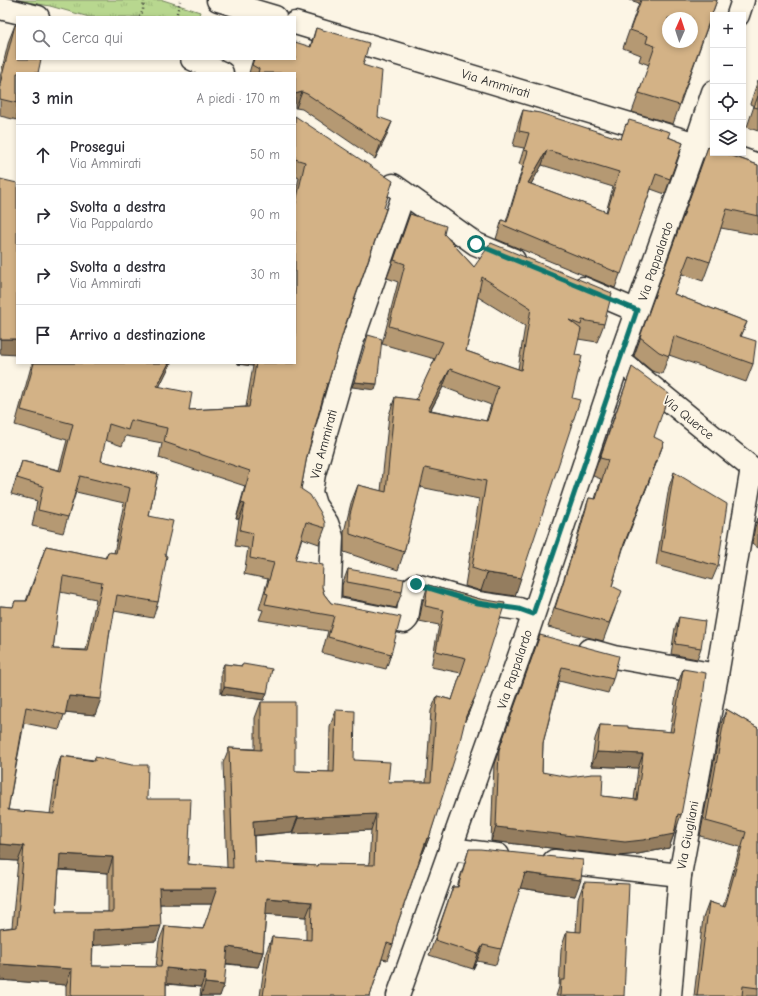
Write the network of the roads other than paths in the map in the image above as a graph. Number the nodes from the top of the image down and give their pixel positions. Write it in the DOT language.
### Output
graph roads {
  1 [pos="743,0"];
  2 [pos="218,6"];
  3 [pos="0,8"];
  4 [pos="739,12"];
  5 [pos="34,16"];
  6 [pos="270,16"];
  7 [pos="296,23"];
  8 [pos="195,60"];
  9 [pos="220,72"];
  10 [pos="710,112"];
  11 [pos="705,146"];
  12 [pos="732,156"];
  13 [pos="758,165"];
  14 [pos="378,176"];
  15 [pos="404,192"];
  16 [pos="535,268"];
  17 [pos="564,280"];
  18 [pos="637,310"];
  19 [pos="619,360"];
  20 [pos="755,471"];
  21 [pos="530,624"];
  22 [pos="549,639"];
  23 [pos="570,645"];
  24 [pos="717,675"];
  25 [pos="450,849"];
  26 [pos="514,856"];
  27 [pos="537,859"];
  28 [pos="680,875"];
  29 [pos="398,996"];
  30 [pos="670,996"];
  1 -- 4 [label="street"];
  2 -- 6 [label="street"];
  3 -- 5 [label="street"];
  7 -- 11 [label="street, Via Ammirati"];
  8 -- 9 [label="street"];
  10 -- 11 [label="street, Via Pappalardo"];
  11 -- 18 [label="street, Via Pappalardo"];
  12 -- 13 [label="street"];
  14 -- 15 [label="street"];
  15 -- 16 [label="street"];
  15 -- 21 [label="street, Via Ammirati"];
  17 -- 18 [label="street"];
  18 -- 19 [label="street, Via Pappalardo"];
  19 -- 20 [label="street, Via Querce"];
  19 -- 21 [label="street, Via Pappalardo"];
  20 -- 24 [label="street, Via Giugliani"];
  21 -- 22 [label="street"];
  21 -- 25 [label="street, Via Pappalardo"];
  23 -- 24 [label="street"];
  24 -- 28 [label="street, Via Giugliani"];
  25 -- 26 [label="street"];
  25 -- 29 [label="street, Via Pappalardo"];
  27 -- 28 [label="street"];
  28 -- 30 [label="street, Via Giugliani"];
}
